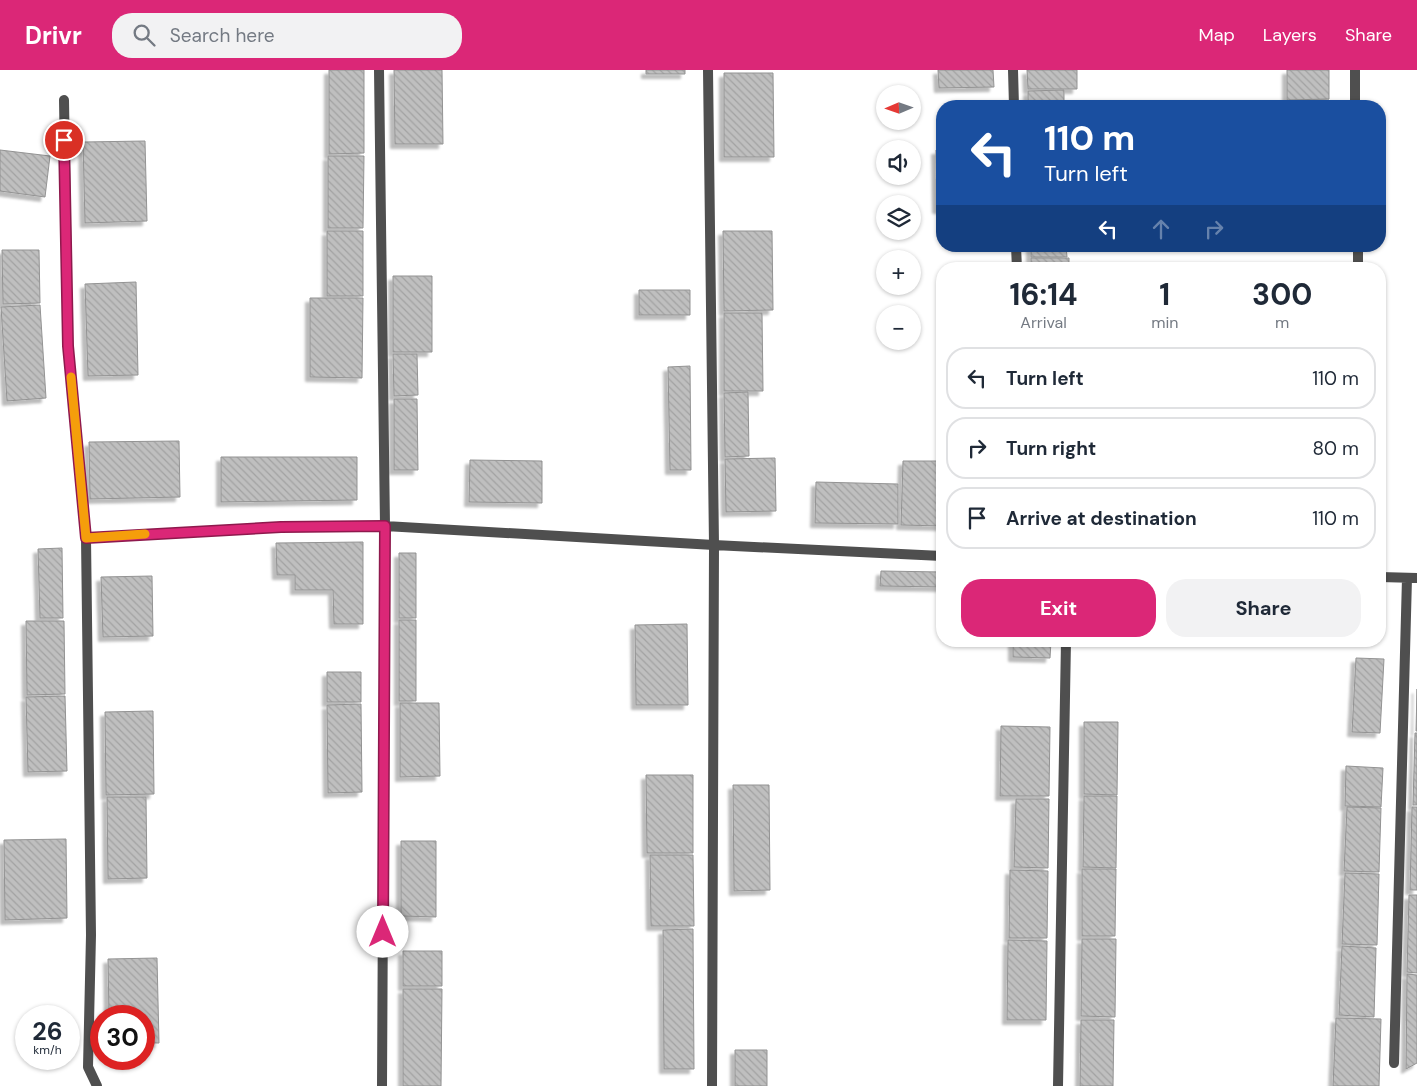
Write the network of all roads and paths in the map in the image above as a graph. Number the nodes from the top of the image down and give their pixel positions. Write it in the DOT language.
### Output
graph roads {
  1 [pos="379,70"];
  2 [pos="708,70"];
  3 [pos="1014,70"];
  4 [pos="1355,70"];
  5 [pos="64,100"];
  6 [pos="1014,100"];
  7 [pos="1355,100"];
  8 [pos="385,526"];
  9 [pos="86,538"];
  10 [pos="714,545"];
  11 [pos="936,556"];
  12 [pos="1386,577"];
  13 [pos="1412,578"];
  14 [pos="1066,647"];
  15 [pos="1394,1063"];
  16 [pos="96,1086"];
  17 [pos="382,1086"];
  18 [pos="712,1086"];
  19 [pos="1058,1086"];
  1 -- 8 [label="street"];
  2 -- 10 [label="street"];
  3 -- 6 [label="street"];
  4 -- 7 [label="street"];
  5 -- 9 [label="street"];
  8 -- 9 [label="street"];
  8 -- 10 [label="street"];
  8 -- 17 [label="street"];
  9 -- 16 [label="street"];
  10 -- 11 [label="street"];
  10 -- 18 [label="street"];
  12 -- 13 [label="street"];
  13 -- 15 [label="street"];
  14 -- 19 [label="street"];
}
